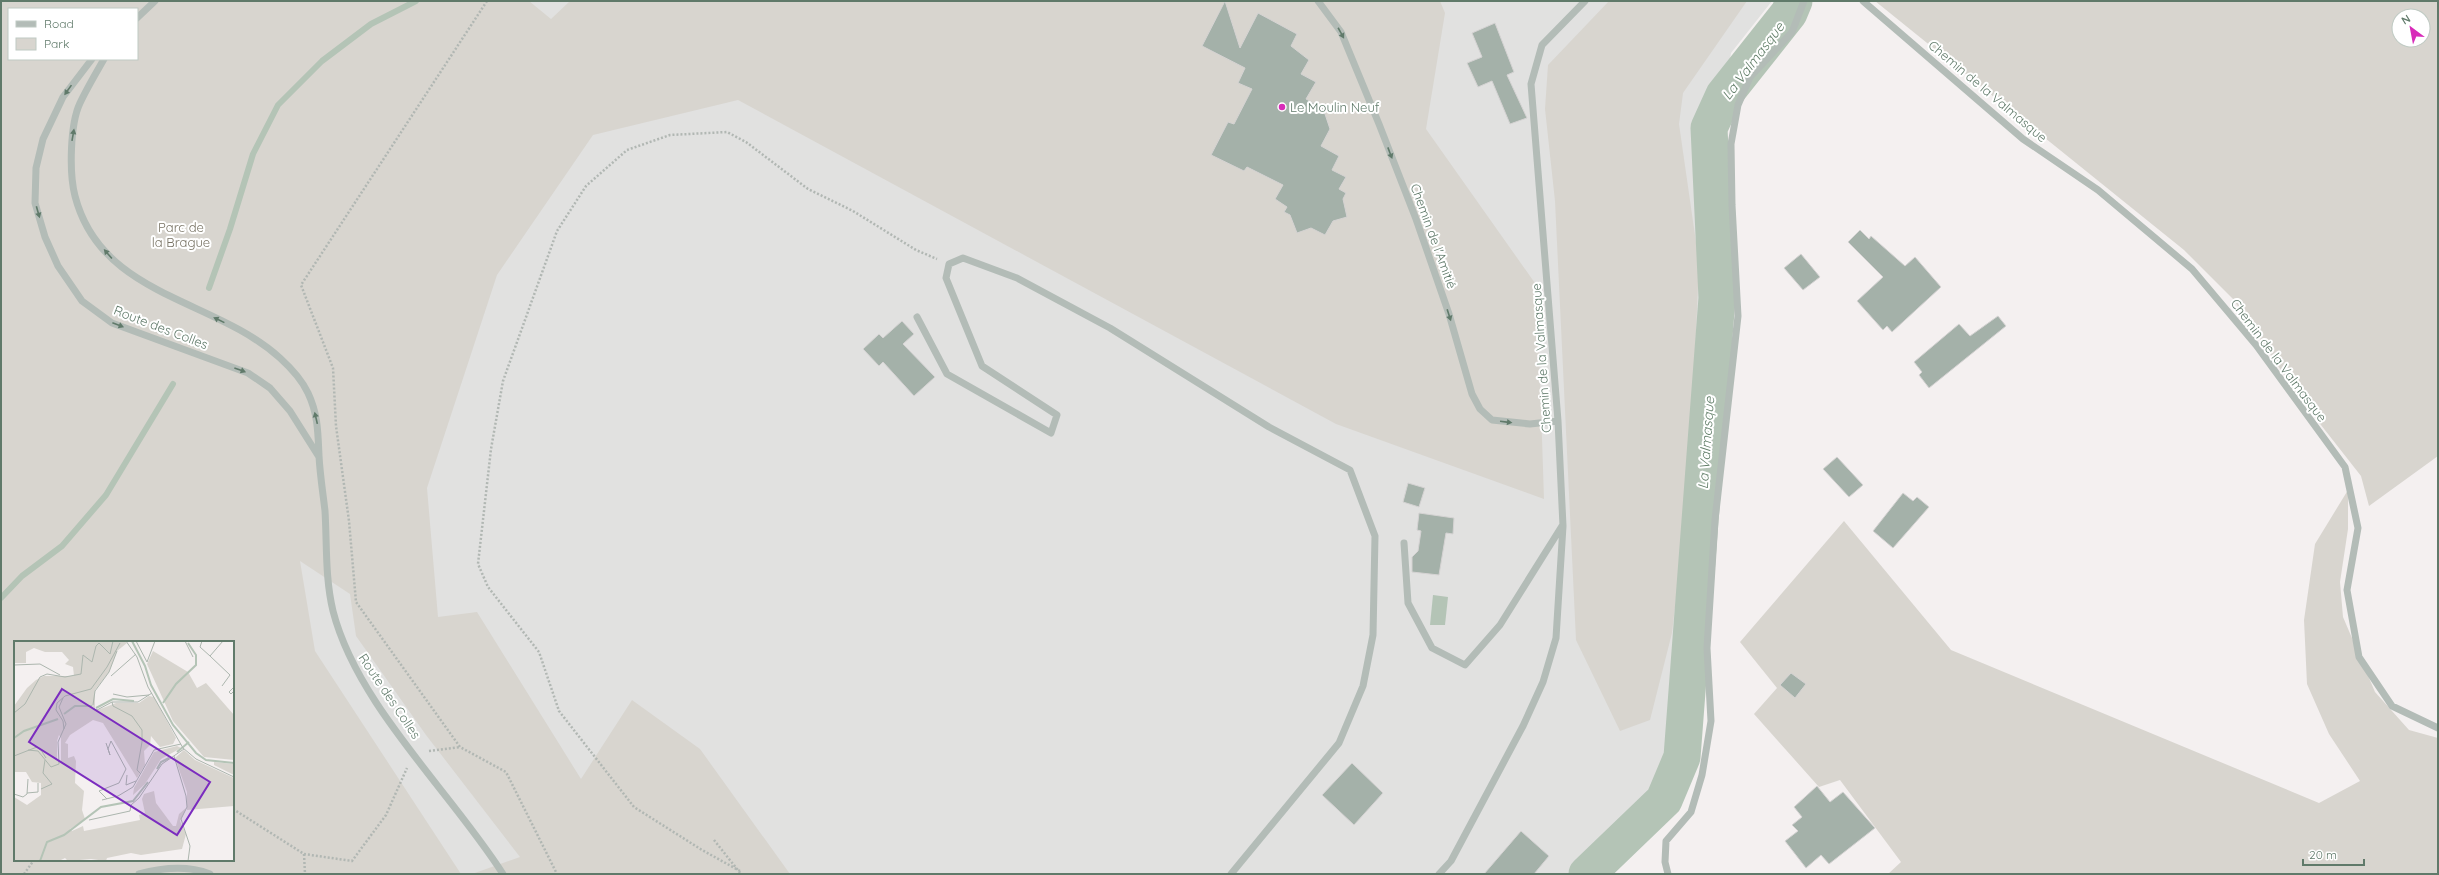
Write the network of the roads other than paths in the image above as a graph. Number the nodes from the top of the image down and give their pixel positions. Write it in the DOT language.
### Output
graph roads {
  1 [pos="155,1"];
  2 [pos="1318,1"];
  3 [pos="1585,1"];
  4 [pos="1804,1"];
  5 [pos="1863,1"];
  6 [pos="138,17"];
  7 [pos="91,60"];
  8 [pos="103,60"];
  9 [pos="917,317"];
  10 [pos="1558,421"];
  11 [pos="319,457"];
  12 [pos="1563,526"];
  13 [pos="1404,543"];
  14 [pos="2438,728"];
  15 [pos="139,874"];
  16 [pos="210,874"];
  17 [pos="503,874"];
  18 [pos="1231,874"];
  19 [pos="1440,874"];
  20 [pos="1668,874"];
  1 -- 6 [label="street"];
  2 -- 10 [label="street, Chemin de l'Amitié, one-way"];
  3 -- 10 [label="street, Chemin de la Valmasque"];
  4 -- 20 [label="street"];
  5 -- 14 [label="street, Chemin de la Valmasque"];
  7 -- 11 [label="street, Route des Colles, one-way"];
  11 -- 8 [label="street, Route des Colles, one-way"];
  9 -- 18 [label="street"];
  10 -- 12 [label="street, Chemin de la Valmasque"];
  11 -- 17 [label="street, Route des Colles"];
  12 -- 13 [label="street"];
  12 -- 19 [label="street, Chemin de la Valmasque"];
  15 -- 16 [label="street"];
}
